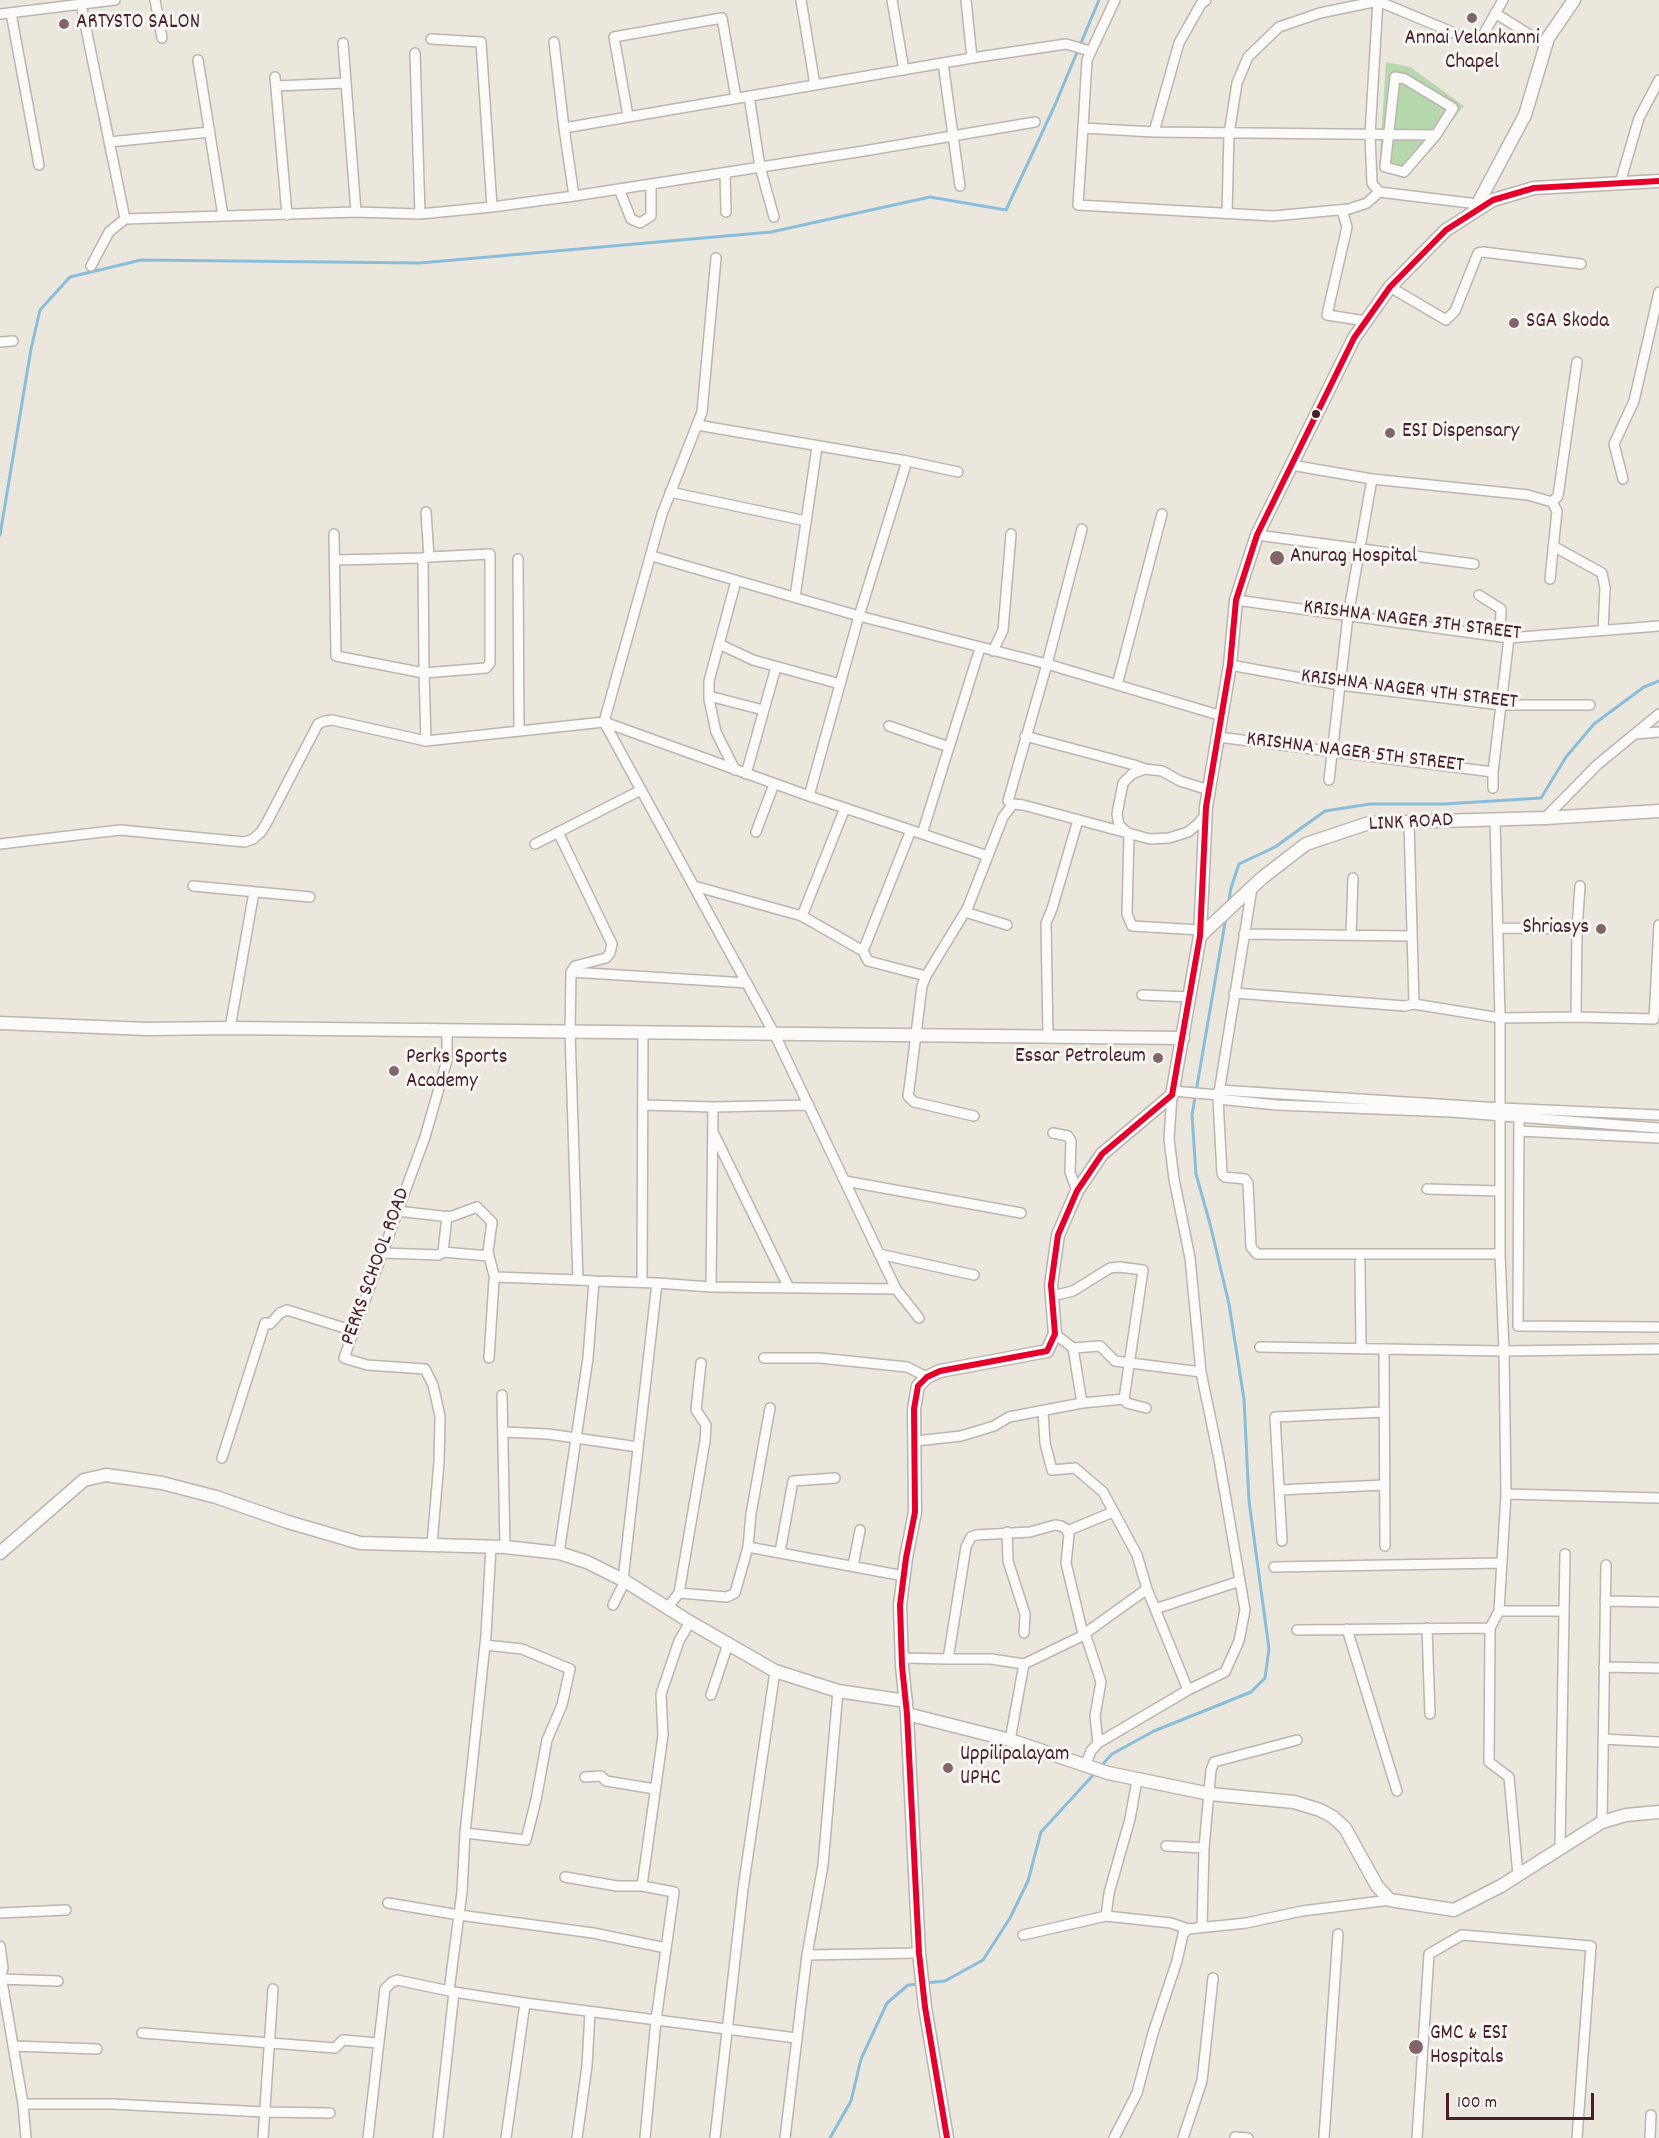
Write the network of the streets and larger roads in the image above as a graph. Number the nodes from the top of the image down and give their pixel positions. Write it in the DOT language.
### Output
graph roads {
  1 [pos="115,0"];
  2 [pos="155,0"];
  3 [pos="801,0"];
  4 [pos="892,0"];
  5 [pos="966,0"];
  6 [pos="1115,0"];
  7 [pos="1206,0"];
  8 [pos="1503,0"];
  9 [pos="1574,0"];
  10 [pos="1378,1"];
  11 [pos="81,4"];
  12 [pos="10,13"];
  13 [pos="1496,13"];
  14 [pos="0,14"];
  15 [pos="162,38"];
  16 [pos="431,39"];
  17 [pos="554,42"];
  18 [pos="343,43"];
  19 [pos="1546,45"];
  20 [pos="1090,51"];
  21 [pos="415,53"];
  22 [pos="972,58"];
  23 [pos="198,60"];
  24 [pos="943,63"];
  25 [pos="904,70"];
  26 [pos="1659,80"];
  27 [pos="346,82"];
  28 [pos="815,85"];
  29 [pos="749,96"];
  30 [pos="736,98"];
  31 [pos="628,116"];
  32 [pos="1035,122"];
  33 [pos="564,128"];
  34 [pos="1083,128"];
  35 [pos="210,132"];
  36 [pos="1154,132"];
  37 [pos="1229,134"];
  38 [pos="1370,135"];
  39 [pos="1389,135"];
  40 [pos="1436,135"];
  41 [pos="952,137"];
  42 [pos="109,142"];
  43 [pos="39,165"];
  44 [pos="760,167"];
  45 [pos="725,173"];
  46 [pos="1659,181"];
  47 [pos="1620,183"];
  48 [pos="651,184"];
  49 [pos="960,186"];
  50 [pos="618,189"];
  51 [pos="1379,192"];
  52 [pos="574,196"];
  53 [pos="492,207"];
  54 [pos="1476,208"];
  55 [pos="1342,210"];
  56 [pos="356,212"];
  57 [pos="726,212"];
  58 [pos="1227,213"];
  59 [pos="420,214"];
  60 [pos="287,215"];
  61 [pos="223,216"];
  62 [pos="774,217"];
  63 [pos="125,219"];
  64 [pos="716,258"];
  65 [pos="1581,264"];
  66 [pos="91,266"];
  67 [pos="1389,287"];
  68 [pos="1659,292"];
  69 [pos="1366,321"];
  70 [pos="13,340"];
  71 [pos="0,342"];
  72 [pos="1577,362"];
  73 [pos="697,425"];
  74 [pos="818,447"];
  75 [pos="907,461"];
  76 [pos="1291,465"];
  77 [pos="958,472"];
  78 [pos="1372,479"];
  79 [pos="1623,479"];
  80 [pos="670,492"];
  81 [pos="1552,502"];
  82 [pos="426,512"];
  83 [pos="1162,514"];
  84 [pos="806,521"];
  85 [pos="1082,529"];
  86 [pos="334,534"];
  87 [pos="1011,534"];
  88 [pos="1257,535"];
  89 [pos="1553,546"];
  90 [pos="1359,549"];
  91 [pos="652,556"];
  92 [pos="426,558"];
  93 [pos="518,559"];
  94 [pos="335,560"];
  95 [pos="1474,564"];
  96 [pos="1550,579"];
  97 [pos="736,580"];
  98 [pos="1479,595"];
  99 [pos="795,597"];
  100 [pos="1236,600"];
  101 [pos="859,616"];
  102 [pos="1348,616"];
  103 [pos="1659,626"];
  104 [pos="1603,630"];
  105 [pos="1505,638"];
  106 [pos="719,644"];
  107 [pos="980,648"];
  108 [pos="993,651"];
  109 [pos="1047,664"];
  110 [pos="1230,665"];
  111 [pos="776,667"];
  112 [pos="424,673"];
  113 [pos="840,684"];
  114 [pos="1117,685"];
  115 [pos="1340,685"];
  116 [pos="709,696"];
  117 [pos="1501,705"];
  118 [pos="1590,705"];
  119 [pos="763,710"];
  120 [pos="1659,714"];
  121 [pos="1222,716"];
  122 [pos="604,722"];
  123 [pos="889,726"];
  124 [pos="519,730"];
  125 [pos="1659,732"];
  126 [pos="1635,734"];
  127 [pos="1025,736"];
  128 [pos="1218,737"];
  129 [pos="426,741"];
  130 [pos="949,747"];
  131 [pos="1331,752"];
  132 [pos="1145,769"];
  133 [pos="735,770"];
  134 [pos="1493,772"];
  135 [pos="746,774"];
  136 [pos="1329,780"];
  137 [pos="774,784"];
  138 [pos="1493,788"];
  139 [pos="641,790"];
  140 [pos="1209,790"];
  141 [pos="808,796"];
  142 [pos="1013,804"];
  143 [pos="845,808"];
  144 [pos="1659,811"];
  145 [pos="1205,815"];
  146 [pos="1545,818"];
  147 [pos="1078,820"];
  148 [pos="1495,820"];
  149 [pos="1409,822"];
  150 [pos="911,830"];
  151 [pos="558,832"];
  152 [pos="756,832"];
  153 [pos="922,834"];
  154 [pos="1129,834"];
  155 [pos="0,844"];
  156 [pos="535,844"];
  157 [pos="988,855"];
  158 [pos="1353,878"];
  159 [pos="193,886"];
  160 [pos="694,886"];
  161 [pos="1580,886"];
  162 [pos="1252,888"];
  163 [pos="254,892"];
  164 [pos="310,897"];
  165 [pos="965,912"];
  166 [pos="802,916"];
  167 [pos="1007,925"];
  168 [pos="1659,925"];
  169 [pos="1498,928"];
  170 [pos="1577,929"];
  171 [pos="1204,931"];
  172 [pos="1244,934"];
  173 [pos="1351,935"];
  174 [pos="1412,936"];
  175 [pos="863,951"];
  176 [pos="571,972"];
  177 [pos="926,976"];
  178 [pos="747,983"];
  179 [pos="1234,993"];
  180 [pos="1142,995"];
  181 [pos="1190,997"];
  182 [pos="1414,1004"];
  183 [pos="1576,1017"];
  184 [pos="1500,1018"];
  185 [pos="1657,1019"];
  186 [pos="0,1023"];
  187 [pos="230,1028"];
  188 [pos="447,1031"];
  189 [pos="570,1032"];
  190 [pos="643,1033"];
  191 [pos="775,1035"];
  192 [pos="916,1036"];
  193 [pos="1048,1037"];
  194 [pos="1183,1038"];
  195 [pos="1172,1093"];
  196 [pos="1219,1095"];
  197 [pos="643,1105"];
  198 [pos="809,1105"];
  199 [pos="713,1107"];
  200 [pos="1500,1112"];
  201 [pos="1659,1115"];
  202 [pos="974,1116"];
  203 [pos="1519,1117"];
  204 [pos="1659,1128"];
  205 [pos="1519,1131"];
  206 [pos="713,1132"];
  207 [pos="1053,1133"];
  208 [pos="1659,1138"];
  209 [pos="845,1180"];
  210 [pos="1427,1189"];
  211 [pos="1077,1191"];
  212 [pos="1499,1191"];
  213 [pos="397,1211"];
  214 [pos="1021,1213"];
  215 [pos="447,1216"];
  216 [pos="443,1252"];
  217 [pos="384,1253"];
  218 [pos="879,1254"];
  219 [pos="1500,1254"];
  220 [pos="489,1256"];
  221 [pos="1360,1262"];
  222 [pos="974,1275"];
  223 [pos="495,1279"];
  224 [pos="578,1280"];
  225 [pos="594,1281"];
  226 [pos="642,1282"];
  227 [pos="657,1283"];
  228 [pos="711,1287"];
  229 [pos="789,1288"];
  230 [pos="896,1289"];
  231 [pos="1052,1296"];
  232 [pos="919,1318"];
  233 [pos="1659,1327"];
  234 [pos="354,1330"];
  235 [pos="1055,1334"];
  236 [pos="1260,1347"];
  237 [pos="1074,1348"];
  238 [pos="1361,1348"];
  239 [pos="1384,1349"];
  240 [pos="1659,1349"];
  241 [pos="1504,1351"];
  242 [pos="489,1358"];
  243 [pos="764,1358"];
  244 [pos="701,1363"];
  245 [pos="1131,1363"];
  246 [pos="1201,1372"];
  247 [pos="927,1377"];
  248 [pos="502,1395"];
  249 [pos="1124,1400"];
  250 [pos="1082,1403"];
  251 [pos="770,1408"];
  252 [pos="1146,1408"];
  253 [pos="1043,1411"];
  254 [pos="1384,1412"];
  255 [pos="503,1432"];
  256 [pos="575,1438"];
  257 [pos="916,1441"];
  258 [pos="638,1447"];
  259 [pos="222,1458"];
  260 [pos="835,1478"];
  261 [pos="1384,1485"];
  262 [pos="1279,1490"];
  263 [pos="1506,1494"];
  264 [pos="1659,1498"];
  265 [pos="1113,1512"];
  266 [pos="860,1530"];
  267 [pos="1067,1531"];
  268 [pos="1007,1532"];
  269 [pos="1282,1541"];
  270 [pos="432,1544"];
  271 [pos="505,1546"];
  272 [pos="1385,1546"];
  273 [pos="491,1547"];
  274 [pos="748,1547"];
  275 [pos="780,1552"];
  276 [pos="0,1553"];
  277 [pos="560,1553"];
  278 [pos="1565,1554"];
  279 [pos="1501,1563"];
  280 [pos="1605,1565"];
  281 [pos="853,1566"];
  282 [pos="1274,1567"];
  283 [pos="904,1576"];
  284 [pos="624,1581"];
  285 [pos="1240,1581"];
  286 [pos="1147,1589"];
  287 [pos="679,1593"];
  288 [pos="1605,1601"];
  289 [pos="1659,1602"];
  290 [pos="613,1605"];
  291 [pos="668,1607"];
  292 [pos="1155,1610"];
  293 [pos="1499,1611"];
  294 [pos="1564,1611"];
  295 [pos="690,1622"];
  296 [pos="1428,1628"];
  297 [pos="1490,1628"];
  298 [pos="1347,1629"];
  299 [pos="1297,1630"];
  300 [pos="1024,1632"];
  301 [pos="1084,1634"];
  302 [pos="728,1644"];
  303 [pos="485,1645"];
  304 [pos="902,1658"];
  305 [pos="948,1659"];
  306 [pos="1024,1664"];
  307 [pos="1604,1667"];
  308 [pos="1659,1668"];
  309 [pos="775,1671"];
  310 [pos="1188,1690"];
  311 [pos="838,1691"];
  312 [pos="711,1695"];
  313 [pos="906,1701"];
  314 [pos="907,1714"];
  315 [pos="1430,1714"];
  316 [pos="1603,1739"];
  317 [pos="1010,1740"];
  318 [pos="1297,1740"];
  319 [pos="1659,1742"];
  320 [pos="1098,1743"];
  321 [pos="1089,1767"];
  322 [pos="585,1777"];
  323 [pos="1137,1780"];
  324 [pos="656,1789"];
  325 [pos="1397,1791"];
  326 [pos="1210,1794"];
  327 [pos="1659,1812"];
  328 [pos="1602,1822"];
  329 [pos="465,1833"];
  330 [pos="1166,1846"];
  331 [pos="1560,1847"];
  332 [pos="1204,1848"];
  333 [pos="1518,1875"];
  334 [pos="565,1877"];
  335 [pos="642,1886"];
  336 [pos="1390,1900"];
  337 [pos="388,1903"];
  338 [pos="66,1910"];
  339 [pos="0,1913"];
  340 [pos="459,1916"];
  341 [pos="1106,1916"];
  342 [pos="1202,1927"];
  343 [pos="1188,1929"];
  344 [pos="1338,1934"];
  345 [pos="1023,1935"];
  346 [pos="0,1946"];
  347 [pos="666,1948"];
  348 [pos="919,1953"];
  349 [pos="807,1955"];
  350 [pos="1213,1978"];
  351 [pos="0,1979"];
  352 [pos="58,1981"];
  353 [pos="273,1989"];
  354 [pos="452,1992"];
  355 [pos="525,2003"];
  356 [pos="590,2012"];
  357 [pos="656,2020"];
  358 [pos="726,2029"];
  359 [pos="142,2033"];
  360 [pos="796,2038"];
  361 [pos="270,2042"];
  362 [pos="378,2043"];
  363 [pos="13,2046"];
  364 [pos="97,2049"];
  365 [pos="23,2104"];
  366 [pos="264,2112"];
  367 [pos="330,2113"];
  368 [pos="1651,2115"];
  369 [pos="26,2138"];
  370 [pos="263,2138"];
  371 [pos="368,2138"];
  372 [pos="438,2138"];
  373 [pos="506,2138"];
  374 [pos="577,2138"];
  375 [pos="645,2138"];
  376 [pos="715,2138"];
  377 [pos="785,2138"];
  378 [pos="947,2138"];
  379 [pos="1114,2138"];
  380 [pos="1183,2138"];
  381 [pos="1236,2138"];
  382 [pos="1248,2138"];
  383 [pos="1324,2138"];
  384 [pos="1417,2138"];
  385 [pos="1577,2138"];
  386 [pos="1650,2138"];
  1 -- 11 [label="street"];
  2 -- 15 [label="street"];
  3 -- 28 [label="street"];
  4 -- 25 [label="street"];
  5 -- 22 [label="street"];
  6 -- 20 [label="street"];
  7 -- 36 [label="street"];
  8 -- 13 [label="street"];
  9 -- 19 [label="street"];
  10 -- 13 [label="street"];
  10 -- 37 [label="street"];
  10 -- 38 [label="street"];
  11 -- 12 [label="street"];
  11 -- 42 [label="street"];
  12 -- 14 [label="street"];
  12 -- 43 [label="street"];
  13 -- 19 [label="street"];
  16 -- 53 [label="street"];
  17 -- 33 [label="street"];
  18 -- 27 [label="street"];
  19 -- 54 [label="street"];
  20 -- 22 [label="street"];
  20 -- 34 [label="street"];
  21 -- 59 [label="street"];
  22 -- 24 [label="street"];
  23 -- 35 [label="street"];
  24 -- 25 [label="street"];
  24 -- 41 [label="street"];
  25 -- 28 [label="street"];
  26 -- 47 [label="street"];
  27 -- 56 [label="street"];
  27 -- 60 [label="street"];
  28 -- 29 [label="street"];
  29 -- 30 [label="street"];
  29 -- 44 [label="street"];
  30 -- 31 [label="street"];
  30 -- 31 [label="street"];
  31 -- 33 [label="street"];
  32 -- 41 [label="street"];
  33 -- 52 [label="street"];
  34 -- 36 [label="street"];
  34 -- 58 [label="street"];
  35 -- 42 [label="street"];
  35 -- 61 [label="street"];
  36 -- 37 [label="street"];
  37 -- 38 [label="street"];
  37 -- 58 [label="street"];
  38 -- 39 [label="street"];
  38 -- 51 [label="street"];
  39 -- 40 [label="street"];
  39 -- 40 [label="street"];
  39 -- 40 [label="street"];
  41 -- 44 [label="street"];
  41 -- 49 [label="street"];
  42 -- 63 [label="street"];
  44 -- 45 [label="street"];
  44 -- 62 [label="street"];
  45 -- 48 [label="street"];
  45 -- 57 [label="street"];
  46 -- 47 [label="street"];
  47 -- 54 [label="street"];
  48 -- 50 [label="street"];
  48 -- 50 [label="street"];
  50 -- 52 [label="street"];
  51 -- 54 [label="street"];
  51 -- 55 [label="street"];
  52 -- 53 [label="street"];
  53 -- 59 [label="street"];
  54 -- 67 [label="street"];
  55 -- 58 [label="street"];
  55 -- 69 [label="street"];
  56 -- 59 [label="street"];
  56 -- 60 [label="street"];
  60 -- 61 [label="street"];
  61 -- 63 [label="street"];
  63 -- 66 [label="street"];
  64 -- 73 [label="street"];
  65 -- 67 [label="street"];
  67 -- 69 [label="street"];
  68 -- 79 [label="street"];
  69 -- 76 [label="street"];
  70 -- 71 [label="street"];
  72 -- 81 [label="street"];
  73 -- 74 [label="street"];
  73 -- 80 [label="street"];
  74 -- 75 [label="street"];
  74 -- 84 [label="street"];
  75 -- 77 [label="street"];
  75 -- 101 [label="street"];
  76 -- 78 [label="street"];
  76 -- 88 [label="street"];
  78 -- 81 [label="street"];
  78 -- 90 [label="street"];
  80 -- 84 [label="street"];
  80 -- 91 [label="street"];
  81 -- 89 [label="street"];
  82 -- 92 [label="street"];
  83 -- 114 [label="street"];
  84 -- 99 [label="street"];
  85 -- 109 [label="street"];
  86 -- 94 [label="street"];
  87 -- 108 [label="street"];
  88 -- 90 [label="street"];
  88 -- 100 [label="street"];
  89 -- 96 [label="street"];
  89 -- 104 [label="street"];
  90 -- 95 [label="street"];
  90 -- 102 [label="street"];
  91 -- 97 [label="street"];
  91 -- 122 [label="street"];
  92 -- 94 [label="street"];
  92 -- 112 [label="street"];
  92 -- 112 [label="street"];
  93 -- 124 [label="street"];
  94 -- 112 [label="street"];
  97 -- 99 [label="street"];
  97 -- 106 [label="street"];
  98 -- 105 [label="street"];
  99 -- 101 [label="street"];
  100 -- 102 [label="street, KRISHNA NAGER 3TH STREET"];
  100 -- 110 [label="street"];
  101 -- 107 [label="street"];
  101 -- 113 [label="street"];
  102 -- 105 [label="street, KRISHNA NAGER 3TH STREET"];
  102 -- 115 [label="street"];
  103 -- 104 [label="street, KRISHNA NAGER 3TH STREET"];
  104 -- 105 [label="street, KRISHNA NAGER 3TH STREET"];
  105 -- 117 [label="street"];
  106 -- 111 [label="street"];
  106 -- 116 [label="street"];
  107 -- 108 [label="street"];
  107 -- 130 [label="street"];
  108 -- 109 [label="street"];
  109 -- 114 [label="street"];
  109 -- 127 [label="street"];
  110 -- 115 [label="street, KRISHNA NAGER 4TH STREET"];
  110 -- 121 [label="street"];
  111 -- 113 [label="street"];
  111 -- 119 [label="street"];
  112 -- 129 [label="street"];
  113 -- 141 [label="street"];
  114 -- 121 [label="street"];
  115 -- 117 [label="street, KRISHNA NAGER 4TH STREET"];
  115 -- 131 [label="street"];
  116 -- 119 [label="street"];
  116 -- 133 [label="street"];
  117 -- 118 [label="street, KRISHNA NAGER 4TH STREET"];
  117 -- 134 [label="street"];
  119 -- 135 [label="street"];
  120 -- 126 [label="street"];
  121 -- 128 [label="street"];
  122 -- 124 [label="street"];
  122 -- 133 [label="street"];
  122 -- 139 [label="street"];
  123 -- 130 [label="street"];
  124 -- 129 [label="street"];
  125 -- 126 [label="street"];
  126 -- 146 [label="street"];
  127 -- 132 [label="street"];
  127 -- 142 [label="street"];
  128 -- 131 [label="street, KRISHNA NAGER 5TH STREET"];
  128 -- 140 [label="street"];
  129 -- 155 [label="street"];
  130 -- 153 [label="street"];
  131 -- 134 [label="street, KRISHNA NAGER 5TH STREET"];
  131 -- 136 [label="street"];
  132 -- 140 [label="street"];
  132 -- 154 [label="street"];
  133 -- 135 [label="street"];
  134 -- 138 [label="street"];
  135 -- 137 [label="street"];
  137 -- 141 [label="street"];
  137 -- 152 [label="street"];
  139 -- 151 [label="street"];
  139 -- 160 [label="street"];
  140 -- 145 [label="street"];
  141 -- 143 [label="street"];
  142 -- 147 [label="street"];
  142 -- 157 [label="street"];
  143 -- 150 [label="street"];
  143 -- 166 [label="street"];
  144 -- 146 [label="street, LINK ROAD"];
  145 -- 154 [label="street"];
  145 -- 171 [label="street"];
  146 -- 148 [label="street, LINK ROAD"];
  147 -- 154 [label="street"];
  147 -- 193 [label="street"];
  148 -- 149 [label="street, LINK ROAD"];
  148 -- 169 [label="street"];
  149 -- 162 [label="street, LINK ROAD"];
  149 -- 174 [label="street"];
  150 -- 153 [label="street"];
  150 -- 175 [label="street"];
  151 -- 156 [label="street"];
  151 -- 176 [label="street"];
  153 -- 157 [label="street"];
  154 -- 171 [label="street"];
  157 -- 165 [label="street"];
  158 -- 173 [label="street"];
  159 -- 163 [label="street"];
  160 -- 166 [label="street"];
  160 -- 178 [label="street"];
  161 -- 170 [label="street"];
  162 -- 171 [label="street, LINK ROAD"];
  162 -- 172 [label="street"];
  163 -- 164 [label="street"];
  163 -- 187 [label="street"];
  165 -- 167 [label="street"];
  165 -- 177 [label="street"];
  166 -- 175 [label="street"];
  168 -- 185 [label="street"];
  169 -- 170 [label="street"];
  169 -- 184 [label="street"];
  170 -- 183 [label="street"];
  171 -- 181 [label="street"];
  172 -- 173 [label="street"];
  172 -- 179 [label="street"];
  173 -- 174 [label="street"];
  174 -- 182 [label="street"];
  175 -- 177 [label="street"];
  176 -- 178 [label="street"];
  176 -- 189 [label="street"];
  177 -- 192 [label="street"];
  178 -- 191 [label="street"];
  179 -- 182 [label="street"];
  179 -- 196 [label="street"];
  180 -- 181 [label="street"];
  181 -- 194 [label="street"];
  182 -- 184 [label="street"];
  183 -- 184 [label="street"];
  183 -- 185 [label="street"];
  184 -- 200 [label="street"];
  186 -- 187 [label="street"];
  187 -- 188 [label="street"];
  188 -- 189 [label="street"];
  188 -- 213 [label="street, PERKS SCHOOL ROAD"];
  189 -- 190 [label="street"];
  189 -- 224 [label="street"];
  190 -- 191 [label="street"];
  190 -- 197 [label="street"];
  191 -- 192 [label="street"];
  191 -- 198 [label="street"];
  192 -- 193 [label="street"];
  192 -- 202 [label="street"];
  193 -- 194 [label="street"];
  194 -- 195 [label="street"];
  195 -- 196 [label="street"];
  195 -- 211 [label="street"];
  195 -- 246 [label="street"];
  196 -- 200 [label="street"];
  196 -- 219 [label="street"];
  197 -- 199 [label="street"];
  197 -- 226 [label="street"];
  198 -- 199 [label="street"];
  198 -- 209 [label="street"];
  199 -- 206 [label="street"];
  200 -- 201 [label="street"];
  200 -- 203 [label="street"];
  200 -- 212 [label="street"];
  203 -- 204 [label="street"];
  203 -- 205 [label="street"];
  205 -- 208 [label="street"];
  205 -- 233 [label="street"];
  206 -- 228 [label="street"];
  206 -- 229 [label="street"];
  207 -- 211 [label="street"];
  209 -- 214 [label="street"];
  209 -- 218 [label="street"];
  210 -- 212 [label="street"];
  211 -- 231 [label="street"];
  212 -- 219 [label="street"];
  213 -- 215 [label="street"];
  213 -- 217 [label="street, PERKS SCHOOL ROAD"];
  215 -- 216 [label="street"];
  215 -- 220 [label="street"];
  216 -- 217 [label="street"];
  216 -- 220 [label="street"];
  217 -- 234 [label="street, PERKS SCHOOL ROAD"];
  218 -- 222 [label="street"];
  218 -- 230 [label="street"];
  219 -- 241 [label="street"];
  220 -- 223 [label="street"];
  221 -- 238 [label="street"];
  223 -- 224 [label="street"];
  223 -- 242 [label="street"];
  224 -- 225 [label="street"];
  225 -- 226 [label="street"];
  225 -- 256 [label="street"];
  226 -- 227 [label="street"];
  227 -- 228 [label="street"];
  227 -- 258 [label="street"];
  228 -- 229 [label="street"];
  229 -- 230 [label="street"];
  230 -- 232 [label="street"];
  231 -- 235 [label="street"];
  231 -- 245 [label="street"];
  234 -- 259 [label="street"];
  234 -- 270 [label="street, PERKS SCHOOL ROAD"];
  235 -- 237 [label="street"];
  235 -- 247 [label="street"];
  236 -- 238 [label="street"];
  237 -- 245 [label="street"];
  237 -- 250 [label="street"];
  238 -- 239 [label="street"];
  239 -- 241 [label="street"];
  239 -- 254 [label="street"];
  240 -- 241 [label="street"];
  241 -- 263 [label="street"];
  243 -- 247 [label="street"];
  244 -- 287 [label="street"];
  245 -- 246 [label="street"];
  245 -- 249 [label="street"];
  246 -- 285 [label="street"];
  247 -- 257 [label="street"];
  248 -- 255 [label="street"];
  249 -- 250 [label="street"];
  249 -- 252 [label="street"];
  250 -- 253 [label="street"];
  251 -- 274 [label="street"];
  253 -- 257 [label="street"];
  253 -- 265 [label="street"];
  254 -- 261 [label="street"];
  254 -- 262 [label="street"];
  255 -- 256 [label="street"];
  255 -- 271 [label="street"];
  256 -- 258 [label="street"];
  256 -- 277 [label="street"];
  257 -- 283 [label="street"];
  258 -- 284 [label="street"];
  260 -- 275 [label="street"];
  261 -- 262 [label="street"];
  261 -- 272 [label="street"];
  262 -- 269 [label="street"];
  263 -- 264 [label="street"];
  263 -- 279 [label="street"];
  265 -- 267 [label="street"];
  265 -- 286 [label="street"];
  266 -- 281 [label="street"];
  267 -- 268 [label="street"];
  267 -- 301 [label="street"];
  268 -- 300 [label="street"];
  268 -- 305 [label="street"];
  270 -- 273 [label="street"];
  270 -- 276 [label="street"];
  271 -- 273 [label="street"];
  271 -- 277 [label="street"];
  273 -- 303 [label="street"];
  274 -- 275 [label="street"];
  274 -- 287 [label="street"];
  275 -- 281 [label="street"];
  277 -- 284 [label="street"];
  278 -- 294 [label="street"];
  279 -- 282 [label="street"];
  279 -- 293 [label="street"];
  280 -- 288 [label="street"];
  281 -- 283 [label="street"];
  283 -- 304 [label="street"];
  284 -- 290 [label="street"];
  284 -- 291 [label="street"];
  285 -- 292 [label="street"];
  285 -- 310 [label="street"];
  286 -- 292 [label="street"];
  286 -- 301 [label="street"];
  287 -- 291 [label="street"];
  288 -- 289 [label="street"];
  288 -- 307 [label="street"];
  291 -- 295 [label="street"];
  292 -- 310 [label="street"];
  293 -- 294 [label="street"];
  293 -- 297 [label="street"];
  294 -- 331 [label="street"];
  295 -- 302 [label="street"];
  295 -- 324 [label="street"];
  296 -- 297 [label="street"];
  296 -- 298 [label="street"];
  296 -- 315 [label="street"];
  297 -- 333 [label="street"];
  298 -- 299 [label="street"];
  298 -- 325 [label="street"];
  301 -- 306 [label="street"];
  301 -- 320 [label="street"];
  302 -- 309 [label="street"];
  302 -- 312 [label="street"];
  303 -- 329 [label="street"];
  303 -- 329 [label="street"];
  304 -- 305 [label="street"];
  304 -- 313 [label="street"];
  305 -- 306 [label="street"];
  306 -- 317 [label="street"];
  307 -- 308 [label="street"];
  307 -- 316 [label="street"];
  309 -- 311 [label="street"];
  309 -- 358 [label="street"];
  310 -- 320 [label="street"];
  311 -- 313 [label="street"];
  311 -- 349 [label="street"];
  313 -- 314 [label="street"];
  314 -- 317 [label="street"];
  314 -- 348 [label="street"];
  316 -- 319 [label="street"];
  316 -- 328 [label="street"];
  317 -- 321 [label="street"];
  318 -- 326 [label="street"];
  320 -- 321 [label="street"];
  321 -- 323 [label="street"];
  322 -- 324 [label="street"];
  323 -- 326 [label="street"];
  323 -- 341 [label="street"];
  324 -- 335 [label="street"];
  326 -- 332 [label="street"];
  326 -- 336 [label="street"];
  327 -- 328 [label="street"];
  328 -- 331 [label="street"];
  329 -- 340 [label="street"];
  330 -- 332 [label="street"];
  331 -- 333 [label="street"];
  332 -- 342 [label="street"];
  333 -- 336 [label="street"];
  334 -- 335 [label="street"];
  335 -- 347 [label="street"];
  336 -- 342 [label="street"];
  337 -- 340 [label="street"];
  338 -- 339 [label="street"];
  340 -- 347 [label="street"];
  340 -- 354 [label="street"];
  341 -- 343 [label="street"];
  341 -- 345 [label="street"];
  342 -- 343 [label="street"];
  343 -- 379 [label="street"];
  344 -- 383 [label="street"];
  346 -- 351 [label="street"];
  347 -- 357 [label="street"];
  348 -- 349 [label="street"];
  348 -- 378 [label="street"];
  349 -- 360 [label="street"];
  350 -- 380 [label="street"];
  351 -- 352 [label="street"];
  351 -- 363 [label="street"];
  353 -- 361 [label="street"];
  354 -- 355 [label="street"];
  354 -- 362 [label="street"];
  354 -- 372 [label="street"];
  355 -- 356 [label="street"];
  355 -- 373 [label="street"];
  356 -- 357 [label="street"];
  356 -- 374 [label="street"];
  357 -- 358 [label="street"];
  357 -- 375 [label="street"];
  358 -- 360 [label="street"];
  358 -- 376 [label="street"];
  359 -- 361 [label="street"];
  360 -- 377 [label="street"];
  361 -- 362 [label="street"];
  361 -- 366 [label="street"];
  362 -- 371 [label="street"];
  363 -- 364 [label="street"];
  363 -- 365 [label="street"];
  365 -- 366 [label="street"];
  365 -- 369 [label="street"];
  366 -- 367 [label="street"];
  366 -- 370 [label="street"];
  368 -- 386 [label="street"];
  381 -- 382 [label="street"];
  384 -- 385 [label="street"];
}
